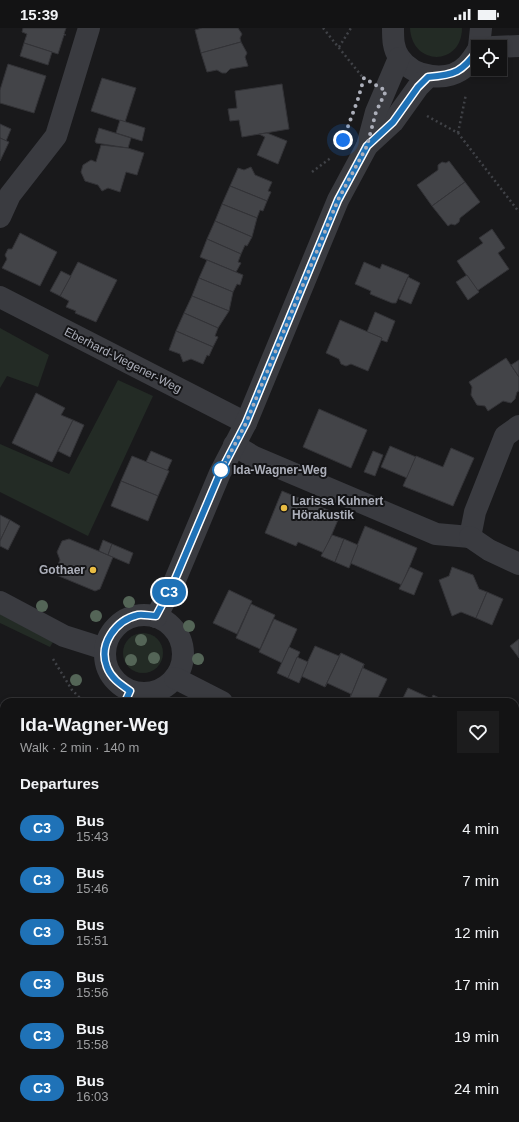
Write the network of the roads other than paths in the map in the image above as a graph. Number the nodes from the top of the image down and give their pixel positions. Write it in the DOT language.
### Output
graph roads {
  1 [pos="89,28"];
  2 [pos="481,28"];
  3 [pos="391,39"];
  4 [pos="480,40"];
  5 [pos="507,46"];
  6 [pos="519,46"];
  7 [pos="471,60"];
  8 [pos="428,77"];
  9 [pos="367,146"];
  10 [pos="0,217"];
  11 [pos="0,297"];
  12 [pos="246,423"];
  13 [pos="519,426"];
  14 [pos="234,445"];
  15 [pos="470,537"];
  16 [pos="519,564"];
  17 [pos="0,602"];
  18 [pos="156,616"];
  19 [pos="105,649"];
  20 [pos="175,678"];
  21 [pos="127,696"];
  22 [pos="214,698"];
  1 -- 10 [label="street"];
  2 -- 4 [label="street"];
  3 -- 8 [label="street"];
  3 -- 9 [label="street"];
  5 -- 6 [label="street"];
  7 -- 8 [label="street"];
  8 -- 9 [label="street"];
  9 -- 12 [label="street"];
  11 -- 12 [label="street, Eberhard-Viegener-Weg"];
  12 -- 14 [label="street"];
  13 -- 15 [label="street"];
  14 -- 15 [label="street"];
  14 -- 18 [label="street"];
  15 -- 16 [label="street"];
  17 -- 19 [label="street"];
  18 -- 19 [label="street"];
  18 -- 20 [label="street"];
  19 -- 21 [label="street"];
  20 -- 21 [label="street"];
  20 -- 22 [label="street"];
}
